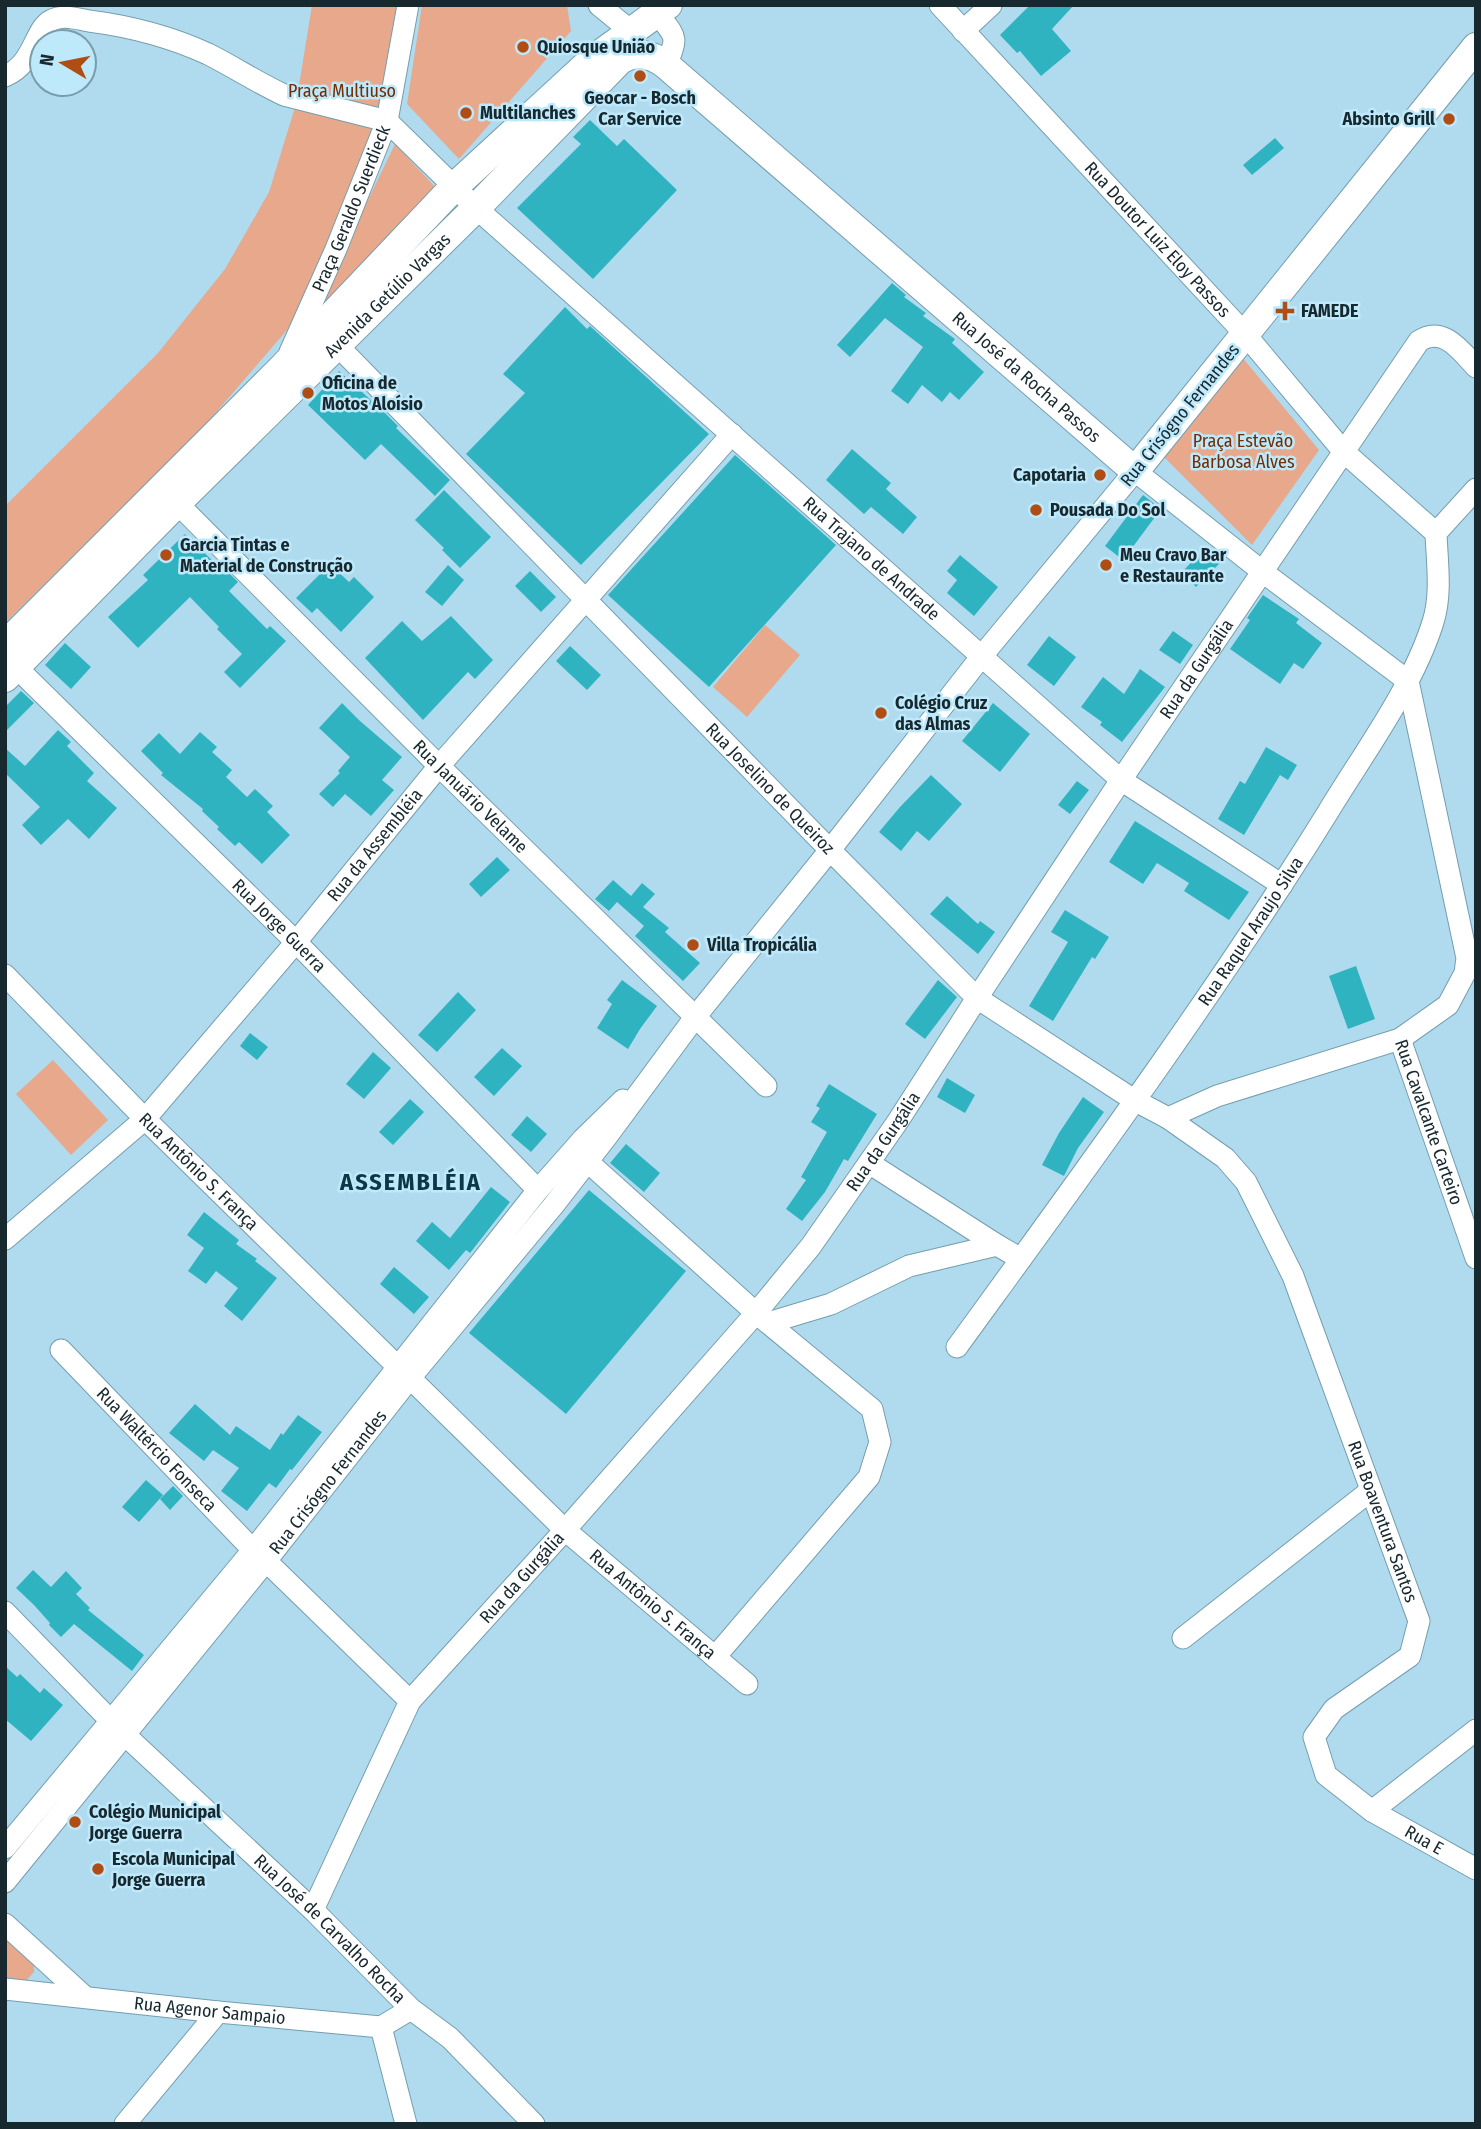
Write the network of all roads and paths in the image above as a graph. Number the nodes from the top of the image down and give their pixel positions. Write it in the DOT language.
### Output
graph roads {
  1 [pos="408,5"];
  2 [pos="599,5"];
  3 [pos="940,5"];
  4 [pos="990,5"];
  5 [pos="663,9"];
  6 [pos="963,31"];
  7 [pos="632,32"];
  8 [pos="1476,47"];
  9 [pos="662,62"];
  10 [pos="5,76"];
  11 [pos="387,121"];
  12 [pos="454,187"];
  13 [pos="476,208"];
  14 [pos="1245,334"];
  15 [pos="337,345"];
  16 [pos="1476,366"];
  17 [pos="283,367"];
  18 [pos="732,434"];
  19 [pos="1344,452"];
  20 [pos="1135,471"];
  21 [pos="1476,489"];
  22 [pos="177,503"];
  23 [pos="1436,533"];
  24 [pos="1263,572"];
  25 [pos="586,600"];
  26 [pos="981,657"];
  27 [pos="9,663"];
  28 [pos="1409,681"];
  29 [pos="439,766"];
  30 [pos="1121,780"];
  31 [pos="830,850"];
  32 [pos="1282,885"];
  33 [pos="296,942"];
  34 [pos="5,975"];
  35 [pos="977,998"];
  36 [pos="696,1016"];
  37 [pos="1399,1039"];
  38 [pos="649,1079"];
  39 [pos="766,1086"];
  40 [pos="1134,1100"];
  41 [pos="1168,1118"];
  42 [pos="145,1119"];
  43 [pos="588,1162"];
  44 [pos="869,1163"];
  45 [pos="1246,1182"];
  46 [pos="538,1189"];
  47 [pos="5,1239"];
  48 [pos="997,1245"];
  49 [pos="1476,1258"];
  50 [pos="1021,1259"];
  51 [pos="762,1318"];
  52 [pos="957,1347"];
  53 [pos="61,1350"];
  54 [pos="404,1372"];
  55 [pos="1370,1491"];
  56 [pos="565,1530"];
  57 [pos="259,1556"];
  58 [pos="5,1612"];
  59 [pos="1183,1639"];
  60 [pos="715,1657"];
  61 [pos="747,1684"];
  62 [pos="410,1701"];
  63 [pos="117,1728"];
  64 [pos="1476,1730"];
  65 [pos="1372,1811"];
  66 [pos="5,1848"];
  67 [pos="1476,1869"];
  68 [pos="5,1882"];
  69 [pos="313,1910"];
  70 [pos="5,1924"];
  71 [pos="5,1989"];
  72 [pos="85,1997"];
  73 [pos="411,2009"];
  74 [pos="218,2012"];
  75 [pos="381,2027"];
  76 [pos="125,2124"];
  77 [pos="406,2124"];
  78 [pos="534,2124"];
  1 -- 11 [label="street, Praça Geraldo Suerdieck"];
  2 -- 7 [label="street"];
  3 -- 6 [label="street, Rua Doutor Luiz Eloy Passos"];
  4 -- 6 [label="street"];
  5 -- 7 [label="main road, Avenida Getúlio Vargas"];
  5 -- 9 [label="street"];
  6 -- 14 [label="street, Rua Doutor Luiz Eloy Passos"];
  7 -- 12 [label="main road, Avenida Getúlio Vargas"];
  8 -- 14 [label="main road, Rua Crisógno Fernandes"];
  9 -- 13 [label="main road, Avenida Getúlio Vargas"];
  9 -- 20 [label="main road, Rua José da Rocha Passos"];
  10 -- 11 [label="street"];
  11 -- 12 [label="street, Rua Trajano de Andrade"];
  11 -- 17 [label="street, Praça Geraldo Suerdieck"];
  12 -- 13 [label="street, Rua Trajano de Andrade"];
  12 -- 17 [label="main road, Avenida Getúlio Vargas"];
  13 -- 15 [label="main road, Avenida Getúlio Vargas"];
  13 -- 18 [label="street, Rua Trajano de Andrade"];
  14 -- 19 [label="street, Rua Doutor Luiz Eloy Passos"];
  14 -- 20 [label="main road, Rua Crisógno Fernandes"];
  15 -- 22 [label="main road, Avenida Getúlio Vargas"];
  15 -- 25 [label="street, Rua Joselino de Queiroz"];
  16 -- 19 [label="street, Rua da Gurgália"];
  17 -- 27 [label="main road, Avenida Getúlio Vargas"];
  18 -- 25 [label="street, Rua da Assembléia"];
  18 -- 26 [label="street, Rua Trajano de Andrade"];
  19 -- 23 [label="street, Rua Doutor Luiz Eloy Passos"];
  19 -- 24 [label="street, Rua da Gurgália"];
  20 -- 24 [label="street, Rua José da Rocha Passos"];
  20 -- 26 [label="street, Rua Crisógno Fernandes"];
  21 -- 23 [label="street"];
  22 -- 27 [label="main road, Avenida Getúlio Vargas"];
  22 -- 29 [label="street, Rua Januário Velame"];
  23 -- 28 [label="street, Rua Raquel Araujo Silva"];
  24 -- 28 [label="street, Rua José da Rocha Passos"];
  24 -- 30 [label="street, Rua da Gurgália"];
  25 -- 29 [label="street, Rua da Assembléia"];
  25 -- 31 [label="street, Rua Joselino de Queiroz"];
  26 -- 30 [label="street, Rua Trajano de Andrade"];
  26 -- 31 [label="street, Rua Crisógno Fernandes"];
  27 -- 33 [label="street, Rua Jorge Guerra"];
  28 -- 32 [label="street, Rua Raquel Araujo Silva"];
  28 -- 37 [label="street, Rua Cavalcante Carteiro"];
  29 -- 33 [label="street, Rua da Assembléia"];
  29 -- 36 [label="street, Rua Januário Velame"];
  30 -- 32 [label="street, Rua Trajano de Andrade"];
  30 -- 35 [label="street, Rua da Gurgália"];
  31 -- 35 [label="street, Rua Joselino de Queiroz"];
  31 -- 36 [label="street, Rua Crisógno Fernandes"];
  32 -- 40 [label="street, Rua Raquel Araujo Silva"];
  33 -- 42 [label="street, Rua da Assembléia"];
  33 -- 46 [label="street, Rua Jorge Guerra"];
  34 -- 42 [label="street, Rua Antônio S. França"];
  35 -- 40 [label="street, Rua Joselino de Queiroz"];
  35 -- 44 [label="street, Rua da Gurgália"];
  36 -- 38 [label="street, Rua Crisógno Fernandes"];
  36 -- 39 [label="street, Rua Januário Velame"];
  37 -- 41 [label="street"];
  37 -- 49 [label="street, Rua Cavalcante Carteiro"];
  38 -- 43 [label="street, Rua Crisógno Fernandes"];
  38 -- 46 [label="street, Rua Crisógno Fernandes"];
  40 -- 41 [label="street, Rua Joselino de Queiroz"];
  40 -- 50 [label="street, Rua Raquel Araujo Silva"];
  41 -- 45 [label="street, Rua Joselino de Queiroz"];
  42 -- 47 [label="street, Rua da Assembléia"];
  42 -- 54 [label="street, Rua Antônio S. França"];
  43 -- 51 [label="street"];
  43 -- 54 [label="street, Rua Crisógno Fernandes"];
  44 -- 48 [label="street"];
  44 -- 51 [label="street, Rua da Gurgália"];
  45 -- 55 [label="street, Rua Boaventura Santos"];
  46 -- 54 [label="street, Rua Crisógno Fernandes"];
  48 -- 50 [label="street"];
  48 -- 51 [label="street"];
  50 -- 52 [label="street, Rua Raquel Araujo Silva"];
  51 -- 56 [label="street, Rua da Gurgália"];
  51 -- 60 [label="street"];
  53 -- 57 [label="street, Rua Waltércio Fonseca"];
  54 -- 56 [label="street, Rua Antônio S. França"];
  54 -- 57 [label="street, Rua Crisógno Fernandes"];
  55 -- 59 [label="street"];
  55 -- 65 [label="street, Rua Boaventura Santos"];
  56 -- 60 [label="street, Rua Antônio S. França"];
  56 -- 62 [label="street, Rua da Gurgália"];
  57 -- 62 [label="street, Rua Waltércio Fonseca"];
  57 -- 63 [label="street, Rua Crisógno Fernandes"];
  58 -- 63 [label="street, Rua José de Carvalho Rocha"];
  60 -- 61 [label="street, Rua Antônio S. França"];
  62 -- 69 [label="street, Rua da Gurgália"];
  63 -- 66 [label="street, Rua Crisógno Fernandes"];
  63 -- 68 [label="street, Rua Crisógno Fernandes"];
  63 -- 69 [label="street, Rua José de Carvalho Rocha"];
  64 -- 65 [label="street"];
  65 -- 67 [label="street, Rua E"];
  69 -- 73 [label="street, Rua José de Carvalho Rocha"];
  70 -- 72 [label="street"];
  71 -- 72 [label="street, Rua Agenor Sampaio"];
  72 -- 74 [label="street, Rua Agenor Sampaio"];
  73 -- 75 [label="street"];
  73 -- 78 [label="street, Rua José de Carvalho Rocha"];
  74 -- 75 [label="street, Rua Agenor Sampaio"];
  74 -- 76 [label="street"];
  75 -- 77 [label="street"];
}
